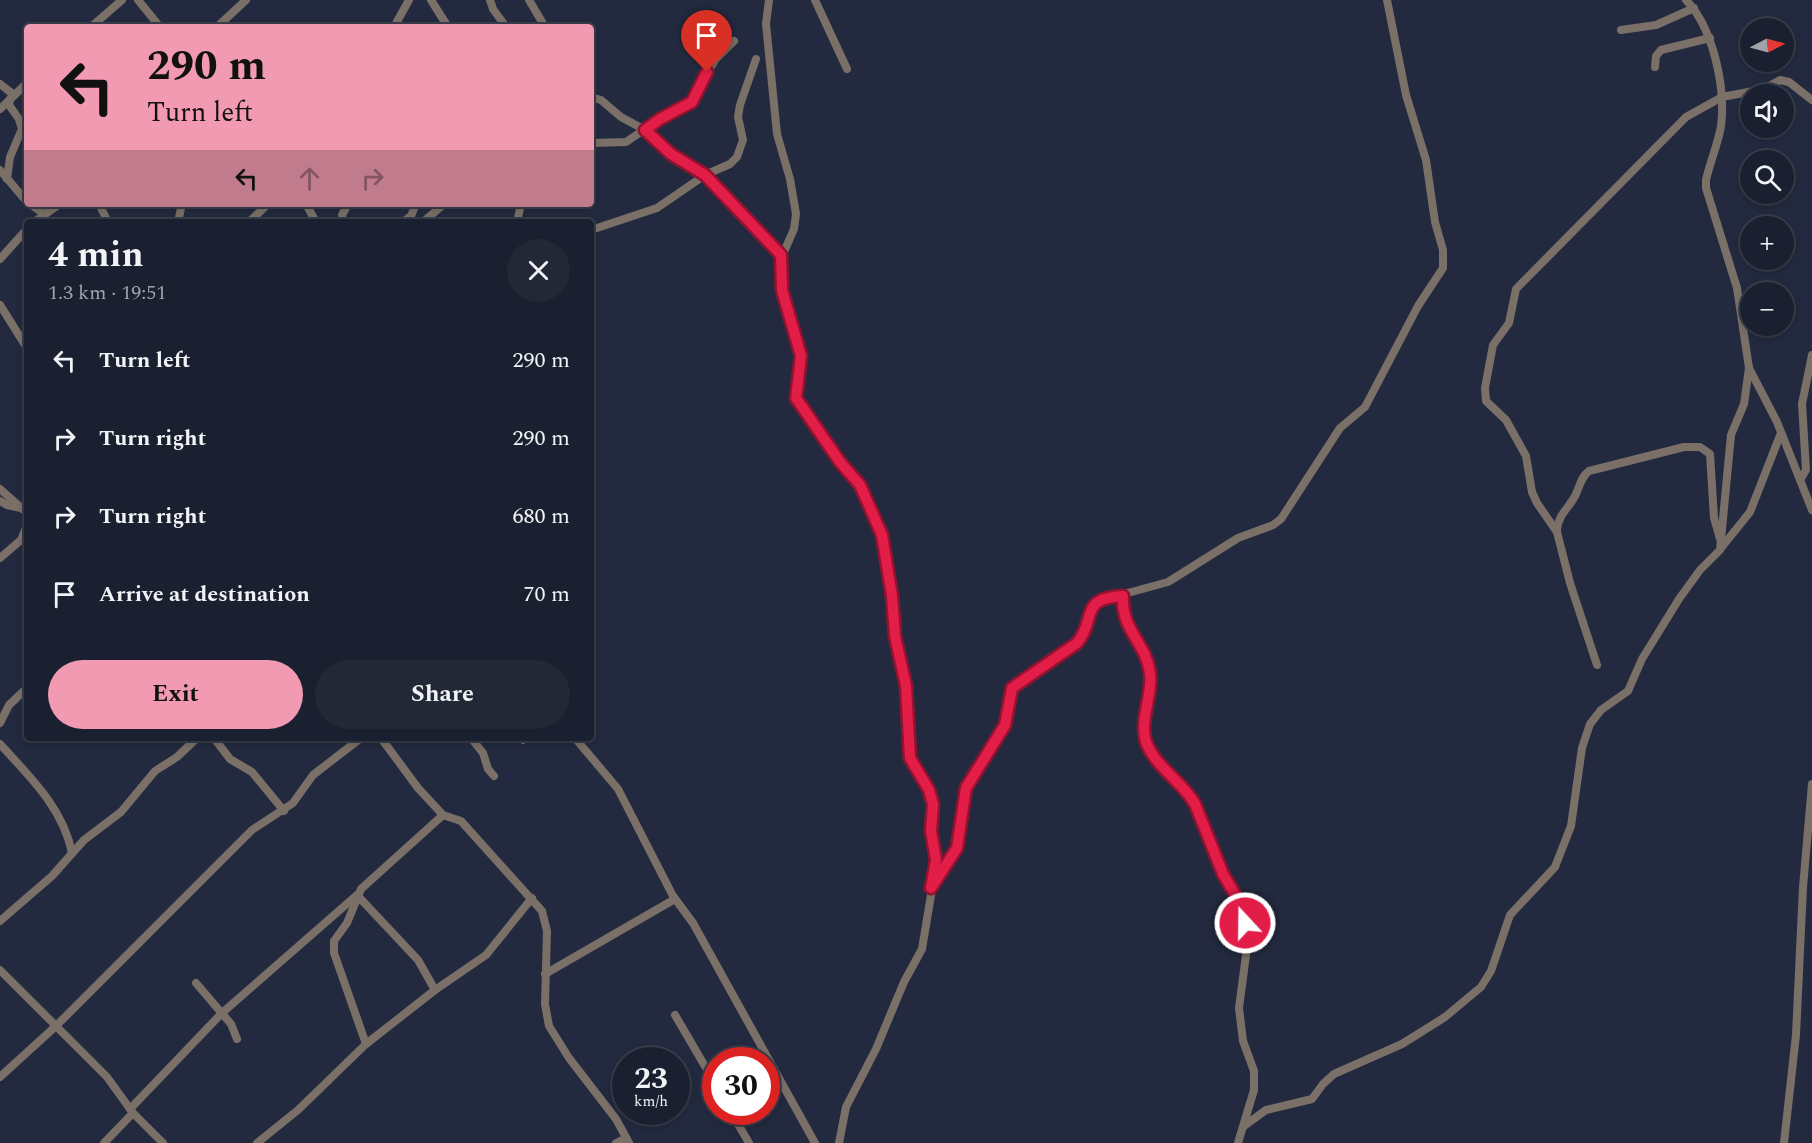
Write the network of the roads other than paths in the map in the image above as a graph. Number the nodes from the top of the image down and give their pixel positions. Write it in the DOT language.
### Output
graph roads {
  1 [pos="122,0"];
  2 [pos="138,0"];
  3 [pos="246,0"];
  4 [pos="410,0"];
  5 [pos="431,0"];
  6 [pos="490,0"];
  7 [pos="530,0"];
  8 [pos="769,0"];
  9 [pos="815,0"];
  10 [pos="1387,0"];
  11 [pos="1686,0"];
  12 [pos="1694,8"];
  13 [pos="94,24"];
  14 [pos="158,24"];
  15 [pos="220,24"];
  16 [pos="396,24"];
  17 [pos="445,24"];
  18 [pos="504,24"];
  19 [pos="542,24"];
  20 [pos="1621,30"];
  21 [pos="1710,38"];
  22 [pos="734,42"];
  23 [pos="756,59"];
  24 [pos="1655,67"];
  25 [pos="847,69"];
  26 [pos="0,84"];
  27 [pos="24,86"];
  28 [pos="12,97"];
  29 [pos="1722,97"];
  30 [pos="594,98"];
  31 [pos="600,100"];
  32 [pos="1812,100"];
  33 [pos="594,103"];
  34 [pos="0,109"];
  35 [pos="645,130"];
  36 [pos="594,143"];
  37 [pos="0,170"];
  38 [pos="705,175"];
  39 [pos="8,179"];
  40 [pos="24,198"];
  41 [pos="34,207"];
  42 [pos="55,207"];
  43 [pos="265,207"];
  44 [pos="440,207"];
  45 [pos="44,214"];
  46 [pos="38,219"];
  47 [pos="252,219"];
  48 [pos="426,219"];
  49 [pos="594,229"];
  50 [pos="24,232"];
  51 [pos="781,255"];
  52 [pos="0,259"];
  53 [pos="0,305"];
  54 [pos="24,343"];
  55 [pos="1812,356"];
  56 [pos="1749,368"];
  57 [pos="1781,432"];
  58 [pos="1800,480"];
  59 [pos="0,489"];
  60 [pos="0,501"];
  61 [pos="24,510"];
  62 [pos="1812,510"];
  63 [pos="24,511"];
  64 [pos="24,532"];
  65 [pos="1557,532"];
  66 [pos="1721,541"];
  67 [pos="1720,550"];
  68 [pos="0,558"];
  69 [pos="1123,596"];
  70 [pos="1597,665"];
  71 [pos="24,691"];
  72 [pos="0,723"];
  73 [pos="194,741"];
  74 [pos="216,741"];
  75 [pos="358,741"];
  76 [pos="383,741"];
  77 [pos="473,741"];
  78 [pos="578,741"];
  79 [pos="0,744"];
  80 [pos="494,776"];
  81 [pos="1812,784"];
  82 [pos="284,811"];
  83 [pos="443,815"];
  84 [pos="72,853"];
  85 [pos="931,888"];
  86 [pos="357,895"];
  87 [pos="532,898"];
  88 [pos="675,899"];
  89 [pos="0,921"];
  90 [pos="0,970"];
  91 [pos="545,974"];
  92 [pos="196,983"];
  93 [pos="435,990"];
  94 [pos="222,1013"];
  95 [pos="675,1015"];
  96 [pos="56,1026"];
  97 [pos="237,1040"];
  98 [pos="366,1044"];
  99 [pos="702,1061"];
  100 [pos="0,1077"];
  101 [pos="132,1111"];
  102 [pos="739,1125"];
  103 [pos="1244,1126"];
  104 [pos="628,1140"];
  105 [pos="104,1143"];
  106 [pos="163,1143"];
  107 [pos="257,1143"];
  108 [pos="616,1143"];
  109 [pos="749,1143"];
  110 [pos="815,1143"];
  111 [pos="839,1143"];
  112 [pos="1238,1143"];
  113 [pos="1784,1143"];
  1 -- 13 [label="street"];
  2 -- 14 [label="street"];
  3 -- 15 [label="street"];
  4 -- 16 [label="street"];
  5 -- 17 [label="street"];
  6 -- 18 [label="street"];
  7 -- 19 [label="street"];
  8 -- 51 [label="street"];
  9 -- 25 [label="street"];
  10 -- 69 [label="street"];
  11 -- 12 [label="street"];
  12 -- 20 [label="street"];
  12 -- 21 [label="street"];
  21 -- 24 [label="street"];
  21 -- 29 [label="street"];
  22 -- 35 [label="street"];
  23 -- 38 [label="street"];
  26 -- 28 [label="street"];
  27 -- 28 [label="street"];
  28 -- 34 [label="street"];
  28 -- 39 [label="street"];
  29 -- 32 [label="street"];
  29 -- 56 [label="street"];
  29 -- 65 [label="street"];
  30 -- 31 [label="street"];
  31 -- 33 [label="street"];
  31 -- 35 [label="street"];
  35 -- 36 [label="street"];
  35 -- 38 [label="street"];
  37 -- 39 [label="street"];
  38 -- 49 [label="street"];
  38 -- 51 [label="street"];
  39 -- 40 [label="street"];
  41 -- 45 [label="street"];
  42 -- 45 [label="street"];
  43 -- 47 [label="street"];
  44 -- 48 [label="street"];
  45 -- 46 [label="street"];
  50 -- 52 [label="street"];
  51 -- 85 [label="street"];
  53 -- 54 [label="street"];
  55 -- 58 [label="street"];
  56 -- 57 [label="street"];
  56 -- 66 [label="street"];
  57 -- 58 [label="street"];
  57 -- 67 [label="street"];
  58 -- 62 [label="street"];
  59 -- 61 [label="street"];
  60 -- 63 [label="street"];
  64 -- 68 [label="street"];
  65 -- 66 [label="street"];
  65 -- 70 [label="street"];
  66 -- 67 [label="street"];
  67 -- 103 [label="street"];
  69 -- 85 [label="street"];
  69 -- 103 [label="street"];
  71 -- 72 [label="street"];
  73 -- 84 [label="street"];
  74 -- 82 [label="street"];
  75 -- 82 [label="street"];
  76 -- 83 [label="street"];
  77 -- 80 [label="street"];
  78 -- 88 [label="street"];
  79 -- 84 [label="street"];
  81 -- 113 [label="street"];
  82 -- 96 [label="street"];
  83 -- 86 [label="street"];
  83 -- 87 [label="street"];
  84 -- 89 [label="street"];
  85 -- 111 [label="street"];
  86 -- 93 [label="street"];
  86 -- 94 [label="street"];
  86 -- 98 [label="street"];
  87 -- 91 [label="street"];
  87 -- 93 [label="street"];
  88 -- 91 [label="street"];
  88 -- 110 [label="street"];
  90 -- 96 [label="street"];
  91 -- 104 [label="street"];
  92 -- 94 [label="street"];
  93 -- 98 [label="street"];
  94 -- 97 [label="street"];
  94 -- 101 [label="street"];
  95 -- 99 [label="street"];
  96 -- 100 [label="street"];
  96 -- 101 [label="street"];
  98 -- 107 [label="street"];
  101 -- 105 [label="street"];
  101 -- 106 [label="street"];
  102 -- 109 [label="street"];
  103 -- 112 [label="street"];
  104 -- 108 [label="street"];
}
